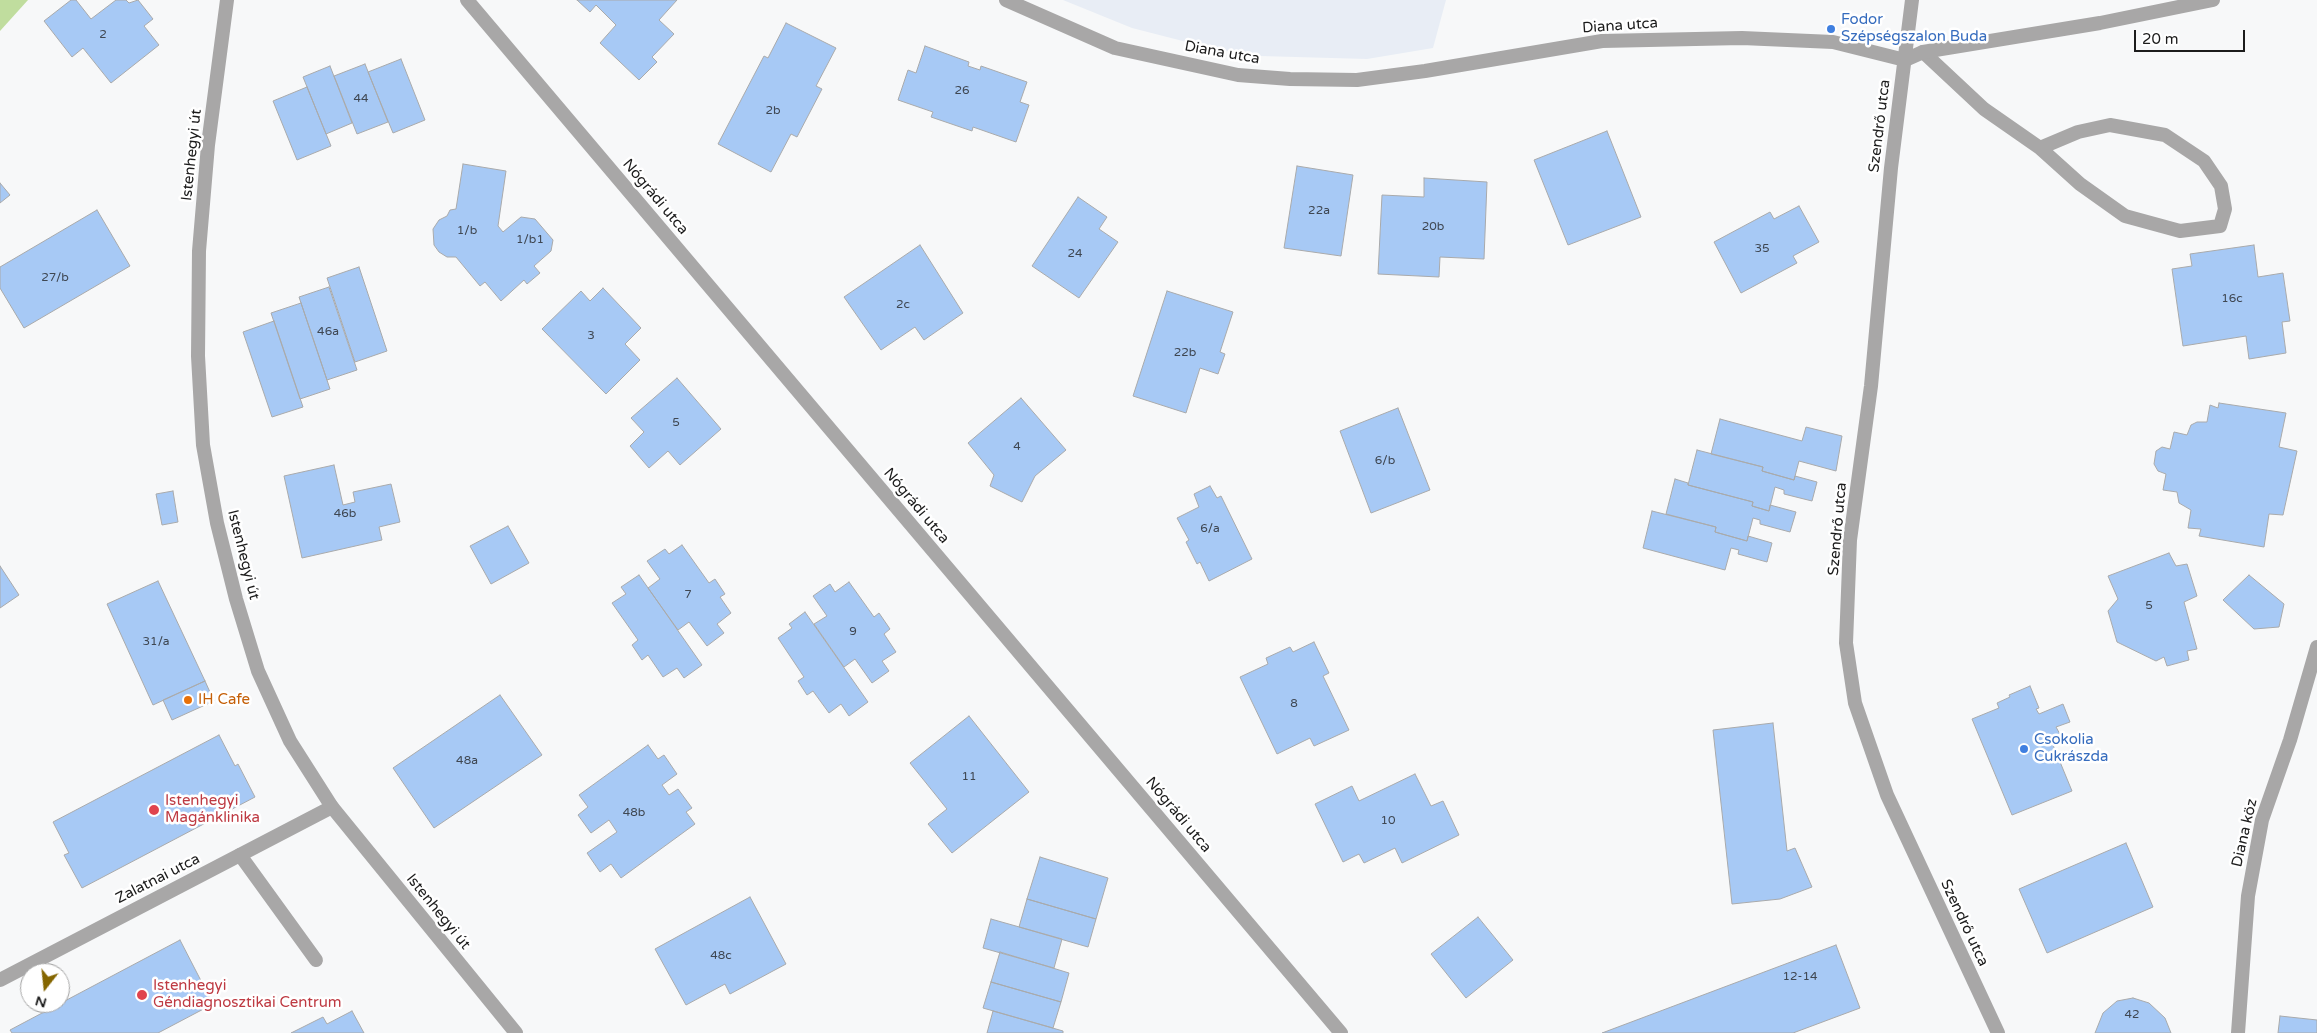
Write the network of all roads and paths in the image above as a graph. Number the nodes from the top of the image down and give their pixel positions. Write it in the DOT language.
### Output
graph roads {
  1 [pos="227,0"];
  2 [pos="466,0"];
  3 [pos="1006,0"];
  4 [pos="1912,0"];
  5 [pos="2213,0"];
  6 [pos="1923,52"];
  7 [pos="1905,60"];
  8 [pos="2040,148"];
  9 [pos="2317,647"];
  10 [pos="332,807"];
  11 [pos="240,855"];
  12 [pos="316,960"];
  13 [pos="0,980"];
  14 [pos="516,1033"];
  15 [pos="1341,1033"];
  16 [pos="1998,1033"];
  17 [pos="2238,1033"];
  1 -- 10 [label="street, Istenhegyi út"];
  2 -- 15 [label="street, Nógrádi utca"];
  3 -- 7 [label="street, Diana utca"];
  4 -- 7 [label="street, Szendrő utca"];
  5 -- 6 [label="street"];
  6 -- 7 [label="street"];
  6 -- 8 [label="street"];
  7 -- 16 [label="street, Szendrő utca"];
  8 -- 8 [label="street"];
  9 -- 17 [label="street, Diana köz"];
  10 -- 11 [label="street, Zalatnai utca"];
  10 -- 14 [label="street, Istenhegyi út"];
  11 -- 12 [label="street"];
  11 -- 13 [label="street, Zalatnai utca"];
}
